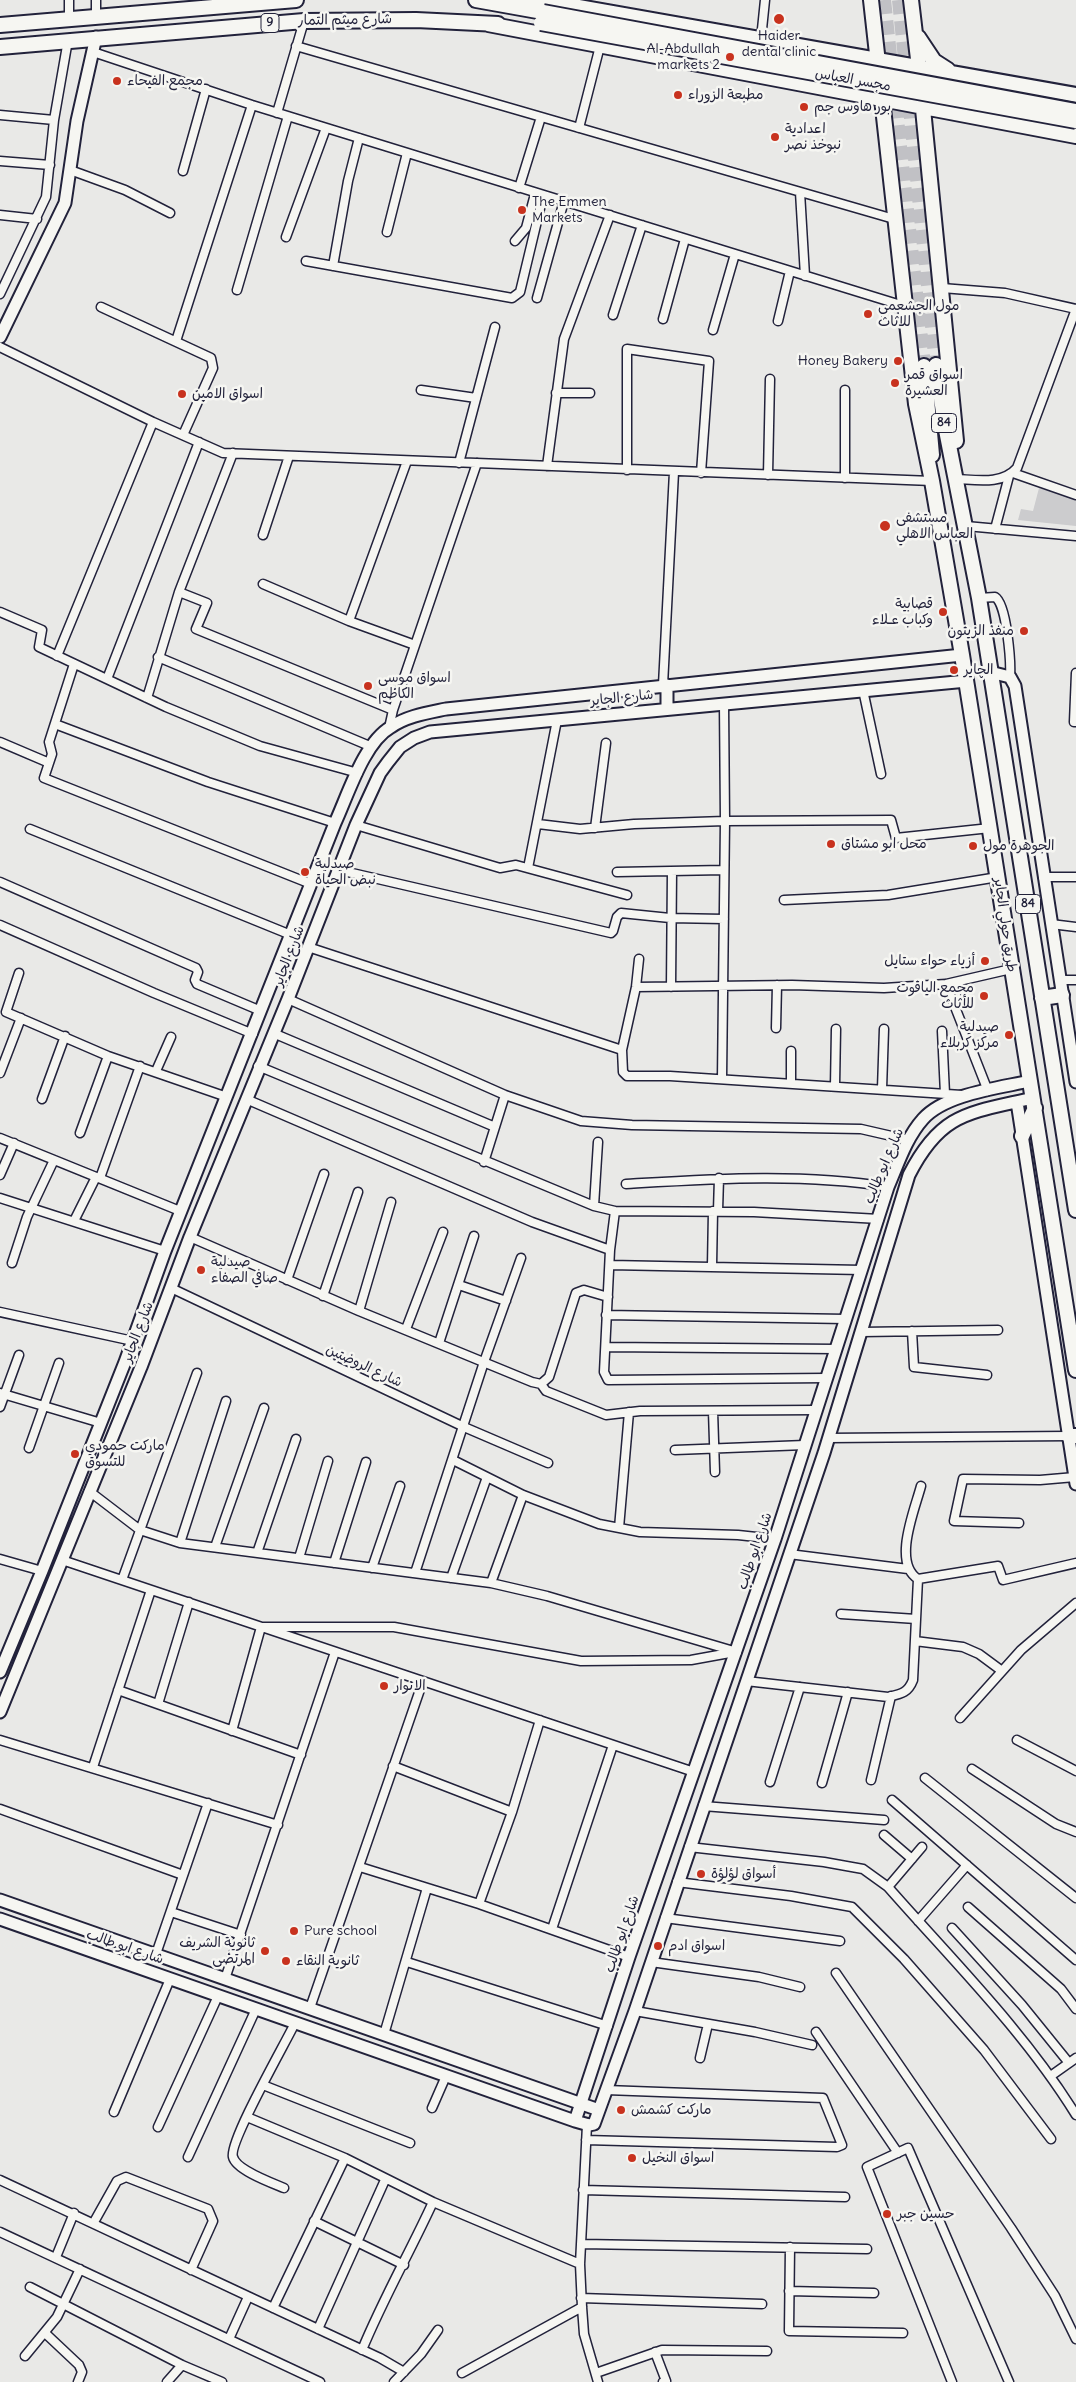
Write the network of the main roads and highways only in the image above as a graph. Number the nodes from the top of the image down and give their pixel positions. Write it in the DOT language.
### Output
graph roads {
  1 [pos="296,0"];
  2 [pos="476,0"];
  3 [pos="871,0"];
  4 [pos="911,0"];
  5 [pos="491,1"];
  6 [pos="542,18"];
  7 [pos="488,24"];
  8 [pos="0,25"];
  9 [pos="914,26"];
  10 [pos="874,30"];
  11 [pos="0,46"];
  12 [pos="855,56"];
  13 [pos="877,60"];
  14 [pos="919,67"];
  15 [pos="958,74"];
  16 [pos="852,94"];
  17 [pos="1076,95"];
  18 [pos="881,99"];
  19 [pos="923,107"];
  20 [pos="1076,111"];
  21 [pos="959,114"];
  22 [pos="1076,122"];
  23 [pos="885,131"];
  24 [pos="1076,136"];
  25 [pos="927,141"];
  26 [pos="957,480"];
  27 [pos="932,481"];
  28 [pos="1062,995"];
  29 [pos="1042,998"];
  30 [pos="1034,1103"];
  31 [pos="1022,1136"];
  32 [pos="1076,1210"];
  33 [pos="1076,1370"];
  1 -- 8 [label="highway, شارع ميثم التمار / 9"];
  2 -- 5 [label="highway, 9"];
  3 -- 10 [label="highway"];
  4 -- 9 [label="highway"];
  5 -- 6 [label="highway, 9"];
  5 -- 12 [label="highway"];
  6 -- 7 [label="highway, شارع ميثم التمار / 9"];
  6 -- 20 [label="highway, مجسر العباس / 9, bridge"];
  6 -- 22 [label="highway, مجسر العباس / 9, bridge"];
  7 -- 11 [label="highway, شارع ميثم التمار / 9"];
  7 -- 16 [label="highway"];
  9 -- 14 [label="highway"];
  9 -- 15 [label="highway"];
  10 -- 12 [label="highway"];
  10 -- 13 [label="highway"];
  12 -- 13 [label="highway"];
  13 -- 14 [label="highway"];
  13 -- 18 [label="highway"];
  14 -- 15 [label="highway"];
  14 -- 19 [label="highway"];
  15 -- 17 [label="highway"];
  16 -- 18 [label="highway"];
  16 -- 23 [label="highway"];
  18 -- 19 [label="highway"];
  18 -- 23 [label="highway"];
  19 -- 21 [label="highway"];
  19 -- 25 [label="highway"];
  21 -- 24 [label="highway"];
  21 -- 25 [label="highway"];
  23 -- 27 [label="highway"];
  25 -- 26 [label="highway"];
  26 -- 27 [label="highway, 84"];
  26 -- 29 [label="highway, طريق حولي الجاير / 84"];
  27 -- 30 [label="highway, طريق حولي الجاير / 84"];
  28 -- 29 [label="highway"];
  29 -- 32 [label="highway, طريق حولي الجاير / 84"];
  30 -- 31 [label="highway"];
  30 -- 33 [label="highway, طريق حولي الجاير / 84"];
}
